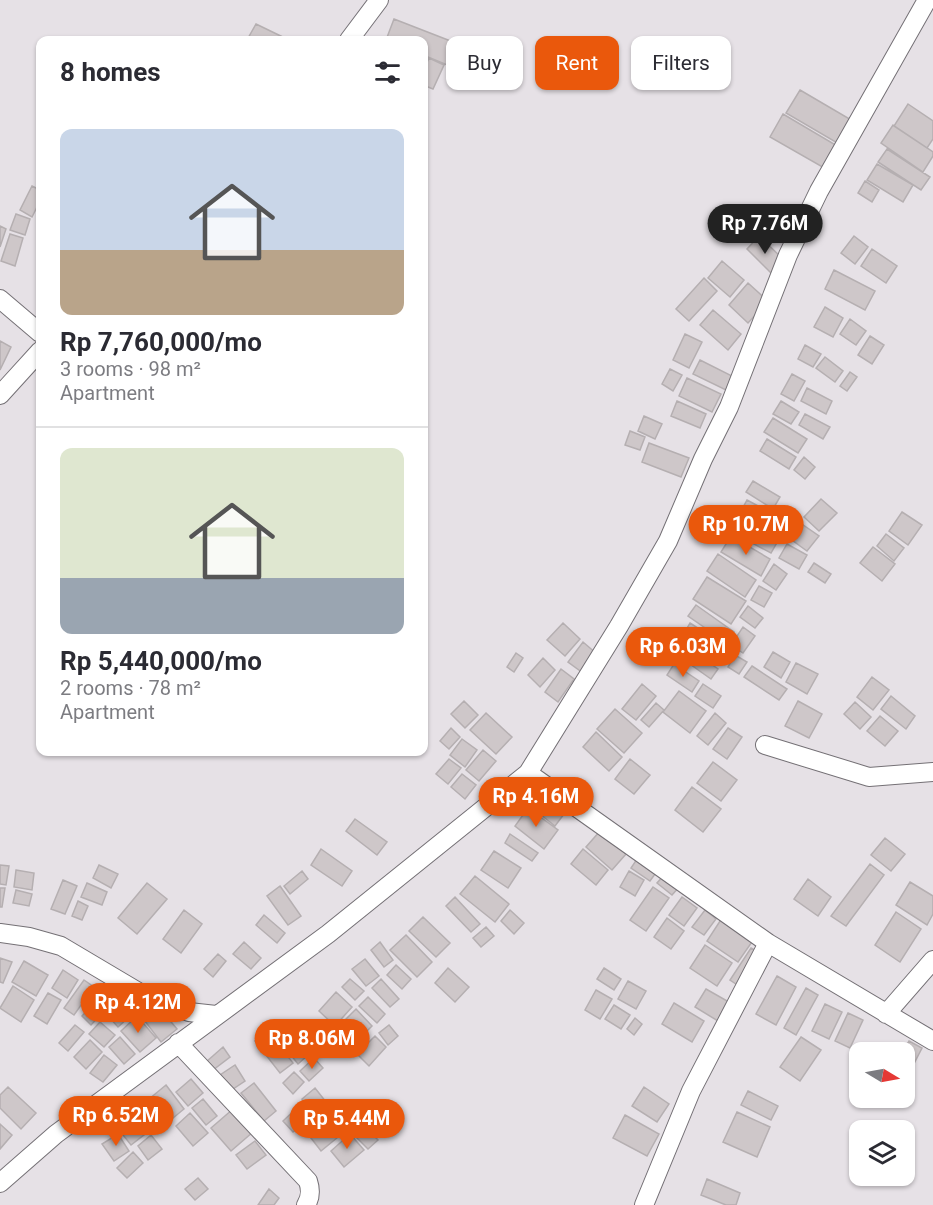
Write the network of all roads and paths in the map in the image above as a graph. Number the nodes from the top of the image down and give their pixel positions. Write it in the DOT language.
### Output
graph roads {
  1 [pos="379,0"];
  2 [pos="927,0"];
  3 [pos="352,36"];
  4 [pos="0,299"];
  5 [pos="36,330"];
  6 [pos="36,355"];
  7 [pos="0,395"];
  8 [pos="765,745"];
  9 [pos="933,772"];
  10 [pos="528,773"];
  11 [pos="0,933"];
  12 [pos="768,943"];
  13 [pos="933,960"];
  14 [pos="886,1014"];
  15 [pos="216,1015"];
  16 [pos="933,1041"];
  17 [pos="178,1043"];
  18 [pos="0,1183"];
  19 [pos="306,1205"];
  20 [pos="644,1205"];
  1 -- 3 [label="street"];
  2 -- 10 [label="street"];
  4 -- 5 [label="street"];
  6 -- 7 [label="street"];
  8 -- 9 [label="street"];
  10 -- 12 [label="street"];
  10 -- 15 [label="street"];
  11 -- 15 [label="street"];
  12 -- 14 [label="street"];
  12 -- 20 [label="street"];
  13 -- 14 [label="street"];
  14 -- 16 [label="street"];
  15 -- 17 [label="street"];
  17 -- 18 [label="street"];
  17 -- 19 [label="street"];
}
